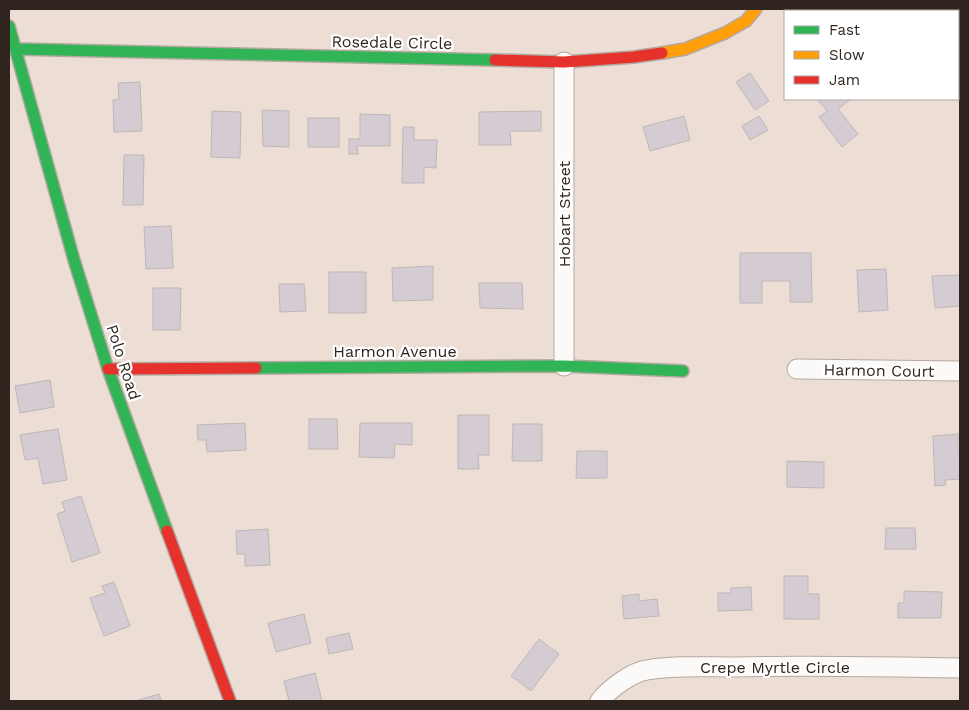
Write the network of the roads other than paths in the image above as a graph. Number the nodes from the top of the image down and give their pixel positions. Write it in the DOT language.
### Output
graph roads {
  1 [pos="756,9"];
  2 [pos="9,26"];
  3 [pos="15,50"];
  4 [pos="564,62"];
  5 [pos="564,366"];
  6 [pos="797,368"];
  7 [pos="108,369"];
  8 [pos="683,371"];
  9 [pos="960,371"];
  10 [pos="960,668"];
  11 [pos="230,701"];
  12 [pos="600,701"];
  1 -- 4 [label="street, Rosedale Circle"];
  2 -- 3 [label="street, Polo Road"];
  3 -- 4 [label="street, Rosedale Circle"];
  3 -- 7 [label="street, Polo Road"];
  4 -- 5 [label="street, Hobart Street"];
  5 -- 7 [label="street, Harmon Avenue"];
  5 -- 8 [label="street, Harmon Avenue"];
  6 -- 9 [label="street, Harmon Court"];
  7 -- 11 [label="street, Polo Road"];
  10 -- 12 [label="street, Crepe Myrtle Circle"];
}
